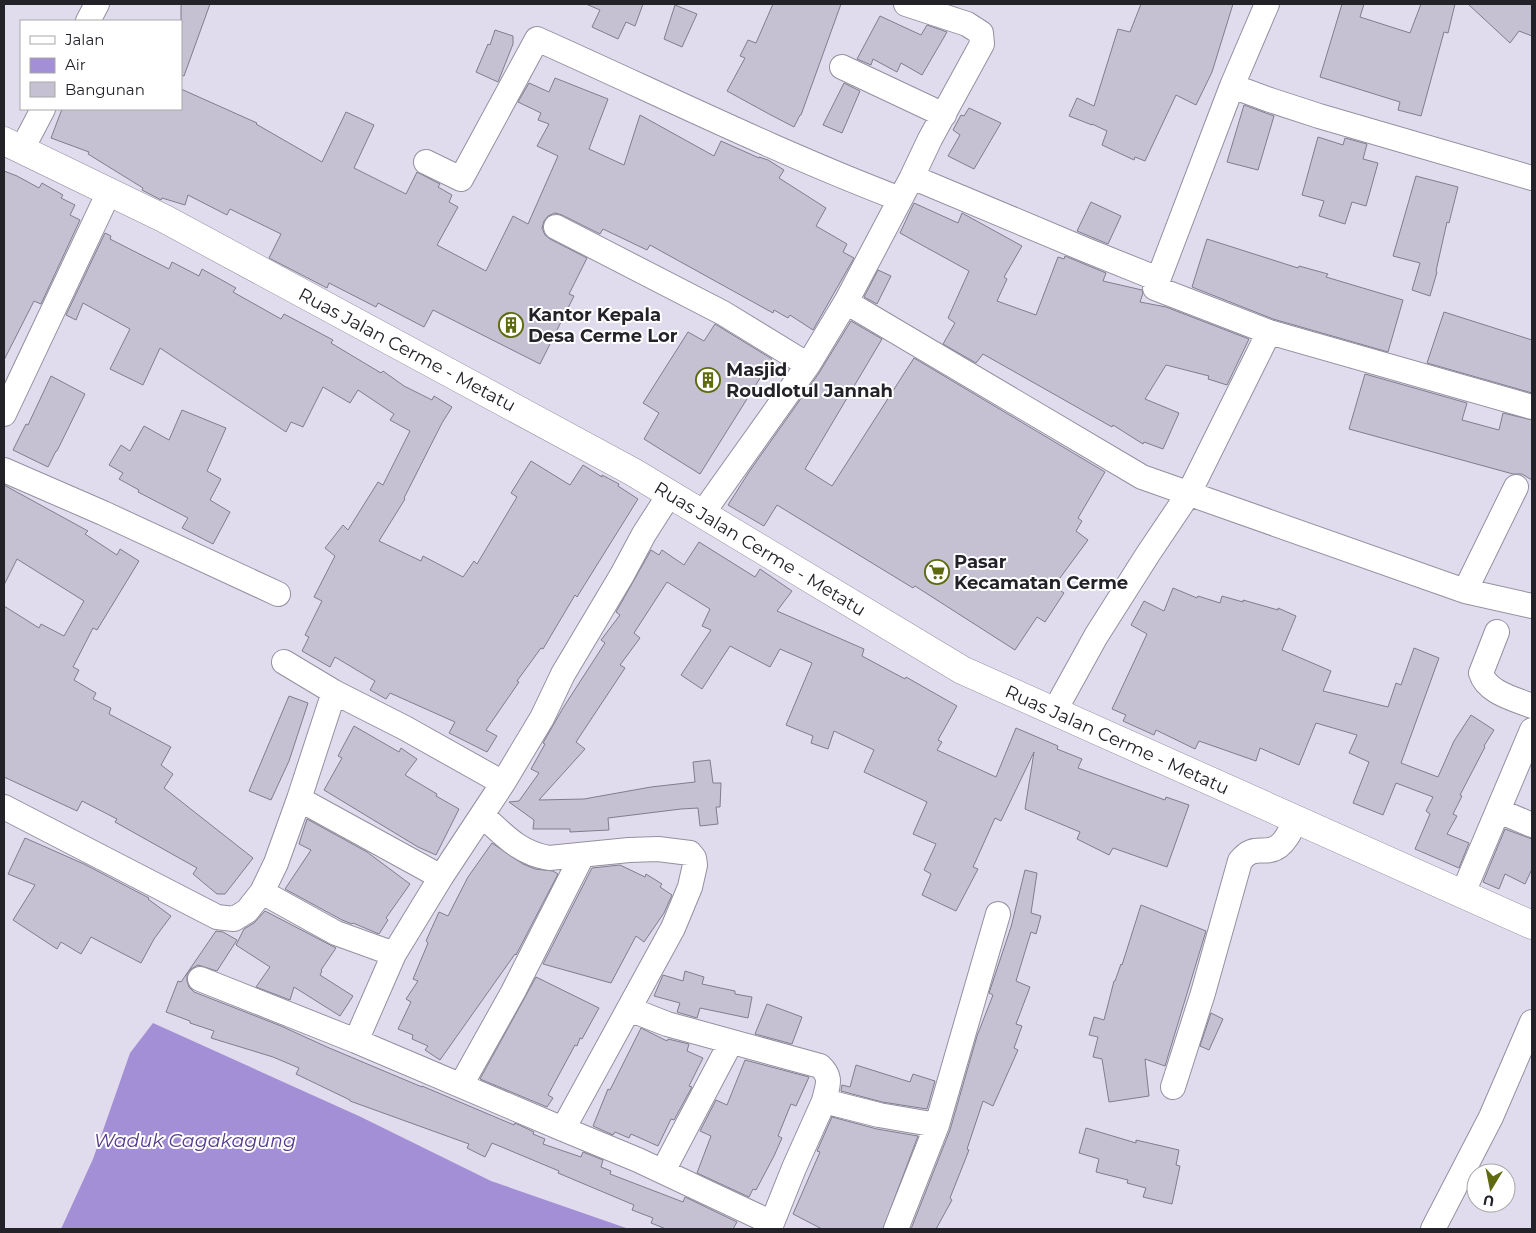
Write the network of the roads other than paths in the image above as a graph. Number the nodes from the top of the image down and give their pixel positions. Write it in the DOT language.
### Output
graph roads {
  1 [pos="97,4"];
  2 [pos="906,4"];
  3 [pos="1267,4"];
  4 [pos="89,20"];
  5 [pos="842,67"];
  6 [pos="1232,86"];
  7 [pos="42,110"];
  8 [pos="944,115"];
  9 [pos="13,145"];
  10 [pos="426,162"];
  11 [pos="912,177"];
  12 [pos="1532,178"];
  13 [pos="109,192"];
  14 [pos="900,199"];
  15 [pos="556,226"];
  16 [pos="1158,278"];
  17 [pos="846,302"];
  18 [pos="1269,332"];
  19 [pos="808,365"];
  20 [pos="1532,407"];
  21 [pos="4,414"];
  22 [pos="4,470"];
  23 [pos="1516,487"];
  24 [pos="1189,493"];
  25 [pos="670,495"];
  26 [pos="702,514"];
  27 [pos="1465,591"];
  28 [pos="278,594"];
  29 [pos="1532,606"];
  30 [pos="1496,632"];
  31 [pos="284,662"];
  32 [pos="334,692"];
  33 [pos="1532,706"];
  34 [pos="1054,712"];
  35 [pos="1532,730"];
  36 [pos="503,783"];
  37 [pos="299,799"];
  38 [pos="4,806"];
  39 [pos="1498,811"];
  40 [pos="482,815"];
  41 [pos="1296,820"];
  42 [pos="1532,825"];
  43 [pos="582,856"];
  44 [pos="441,877"];
  45 [pos="262,892"];
  46 [pos="1463,893"];
  47 [pos="998,914"];
  48 [pos="1532,925"];
  49 [pos="394,954"];
  50 [pos="200,979"];
  51 [pos="629,1009"];
  52 [pos="1532,1022"];
  53 [pos="356,1041"];
  54 [pos="731,1042"];
  55 [pos="461,1085"];
  56 [pos="1173,1087"];
  57 [pos="824,1101"];
  58 [pos="937,1125"];
  59 [pos="563,1129"];
  60 [pos="663,1171"];
  61 [pos="778,1226"];
  62 [pos="896,1229"];
  63 [pos="1433,1229"];
  1 -- 4 [label="street"];
  2 -- 8 [label="street"];
  3 -- 6 [label="street"];
  5 -- 8 [label="street"];
  6 -- 12 [label="street"];
  6 -- 16 [label="street"];
  7 -- 9 [label="street"];
  8 -- 11 [label="street"];
  9 -- 13 [label="main road, Ruas Jalan Cerme - Metatu"];
  10 -- 14 [label="street"];
  11 -- 14 [label="street"];
  11 -- 16 [label="street"];
  13 -- 21 [label="street"];
  13 -- 25 [label="main road, Ruas Jalan Cerme - Metatu"];
  14 -- 17 [label="street"];
  15 -- 19 [label="street"];
  16 -- 18 [label="street"];
  17 -- 19 [label="street"];
  17 -- 24 [label="street"];
  18 -- 20 [label="street"];
  18 -- 24 [label="street"];
  19 -- 26 [label="street"];
  22 -- 28 [label="street"];
  23 -- 27 [label="street"];
  24 -- 27 [label="street"];
  24 -- 34 [label="street"];
  25 -- 26 [label="main road, Ruas Jalan Cerme - Metatu"];
  25 -- 36 [label="street"];
  26 -- 34 [label="main road, Ruas Jalan Cerme - Metatu"];
  27 -- 29 [label="street"];
  30 -- 33 [label="street"];
  31 -- 32 [label="street"];
  32 -- 36 [label="street"];
  32 -- 37 [label="street"];
  34 -- 41 [label="main road, Ruas Jalan Cerme - Metatu"];
  35 -- 39 [label="street"];
  36 -- 40 [label="street"];
  37 -- 44 [label="street"];
  37 -- 45 [label="street"];
  38 -- 45 [label="street"];
  39 -- 42 [label="street"];
  39 -- 46 [label="street"];
  40 -- 43 [label="street"];
  40 -- 44 [label="street"];
  41 -- 46 [label="main road, Ruas Jalan Cerme - Metatu"];
  41 -- 56 [label="street"];
  43 -- 51 [label="street"];
  43 -- 55 [label="street"];
  44 -- 49 [label="street"];
  45 -- 49 [label="street"];
  46 -- 48 [label="main road, Ruas Jalan Cerme - Metatu"];
  47 -- 58 [label="street"];
  49 -- 53 [label="street"];
  50 -- 53 [label="street"];
  51 -- 54 [label="street"];
  51 -- 59 [label="street"];
  52 -- 63 [label="street"];
  53 -- 55 [label="street"];
  54 -- 57 [label="street"];
  54 -- 60 [label="street"];
  55 -- 59 [label="street"];
  57 -- 58 [label="street"];
  57 -- 61 [label="street"];
  58 -- 62 [label="street"];
  59 -- 60 [label="street"];
  60 -- 61 [label="street"];
}
